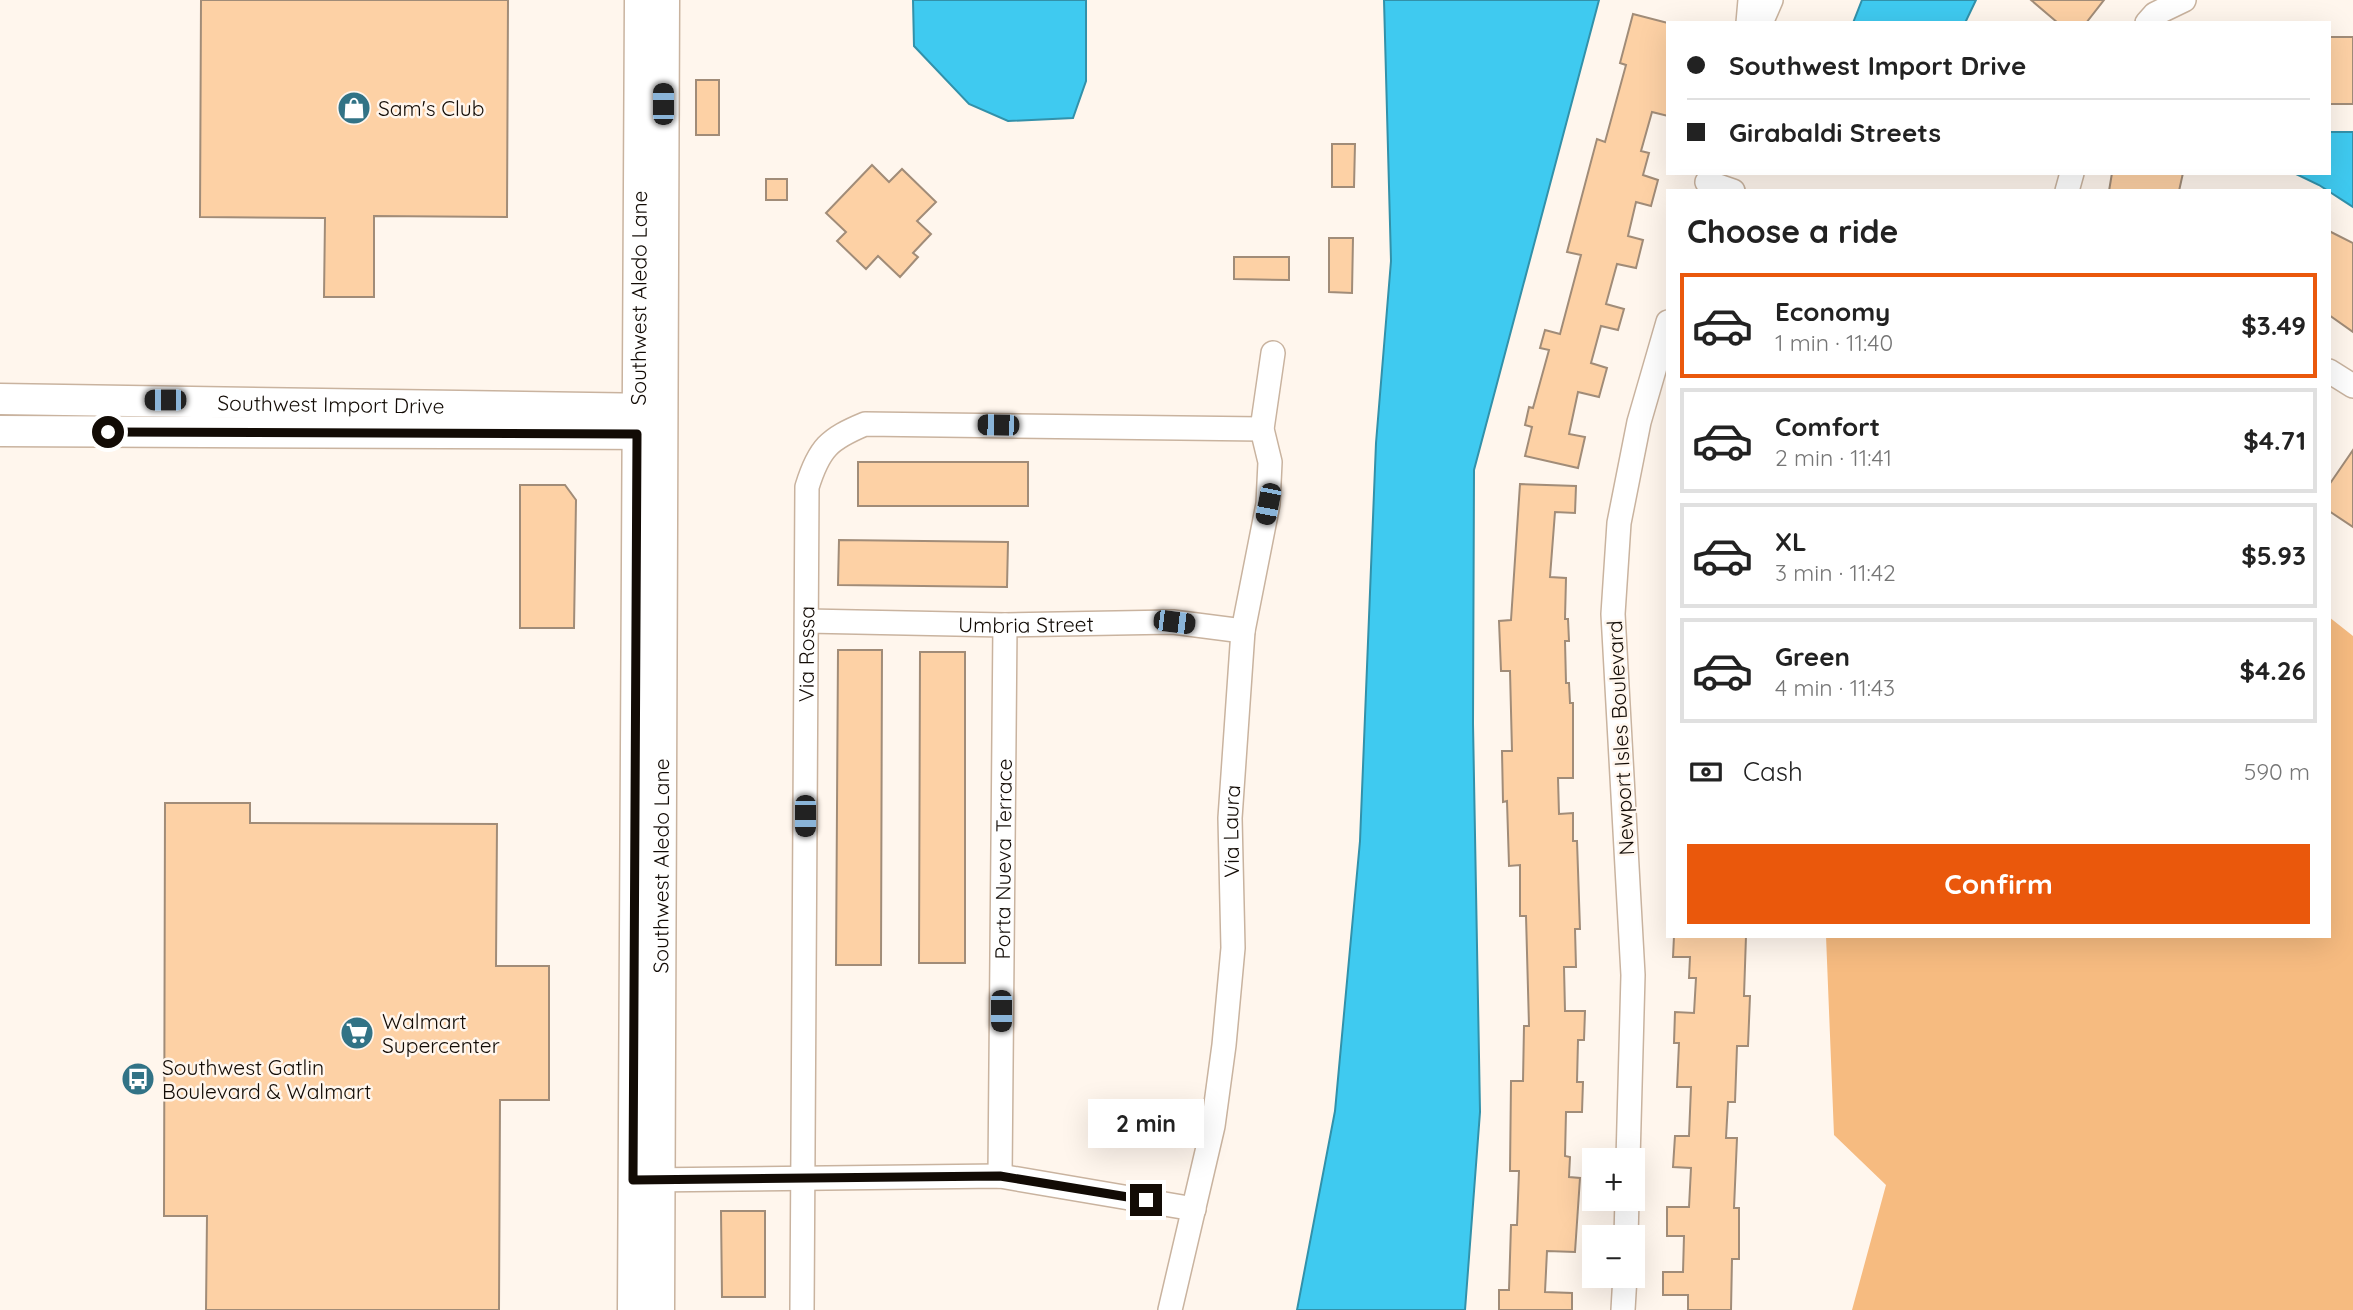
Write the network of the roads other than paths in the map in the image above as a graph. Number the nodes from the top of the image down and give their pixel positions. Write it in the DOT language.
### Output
graph roads {
  1 [pos="640,0"];
  2 [pos="664,0"];
  3 [pos="1750,0"];
  4 [pos="1771,0"];
  5 [pos="2184,0"];
  6 [pos="1748,21"];
  7 [pos="1762,21"];
  8 [pos="2149,21"];
  9 [pos="1707,182"];
  10 [pos="1727,189"];
  11 [pos="1666,330"];
  12 [pos="1273,353"];
  13 [pos="2331,372"];
  14 [pos="2353,386"];
  15 [pos="0,399"];
  16 [pos="650,421"];
  17 [pos="1262,429"];
  18 [pos="0,431"];
  19 [pos="807,621"];
  20 [pos="1005,625"];
  21 [pos="1243,631"];
  22 [pos="1628,1148"];
  23 [pos="1000,1176"];
  24 [pos="803,1177"];
  25 [pos="647,1180"];
  26 [pos="1194,1209"];
  27 [pos="1624,1288"];
  28 [pos="633,1310"];
  29 [pos="659,1310"];
  30 [pos="802,1310"];
  31 [pos="1170,1310"];
  32 [pos="1623,1310"];
  1 -- 16 [label="street, Southwest Aledo Lane"];
  2 -- 16 [label="street, Southwest Aledo Lane"];
  3 -- 6 [label="street"];
  4 -- 7 [label="street"];
  5 -- 8 [label="street"];
  9 -- 10 [label="street"];
  11 -- 22 [label="street, Newport Isles Boulevard"];
  12 -- 17 [label="street, Via Laura"];
  13 -- 14 [label="street"];
  15 -- 16 [label="street, Southwest Import Drive"];
  16 -- 18 [label="street, Southwest Import Drive"];
  16 -- 25 [label="street, Southwest Aledo Lane"];
  17 -- 19 [label="street, Via Rossa"];
  17 -- 21 [label="street, Via Laura"];
  19 -- 20 [label="street, Umbria Street"];
  19 -- 24 [label="street, Via Rossa"];
  20 -- 21 [label="street, Umbria Street"];
  20 -- 23 [label="street, Porta Nueva Terrace"];
  21 -- 26 [label="street, Via Laura"];
  23 -- 24 [label="street"];
  23 -- 26 [label="street"];
  24 -- 25 [label="street"];
  24 -- 30 [label="street, Via Rossa"];
  25 -- 28 [label="street, Southwest Aledo Lane"];
  25 -- 29 [label="street, Southwest Aledo Lane"];
  26 -- 31 [label="street, Via Laura"];
  27 -- 32 [label="street"];
}
